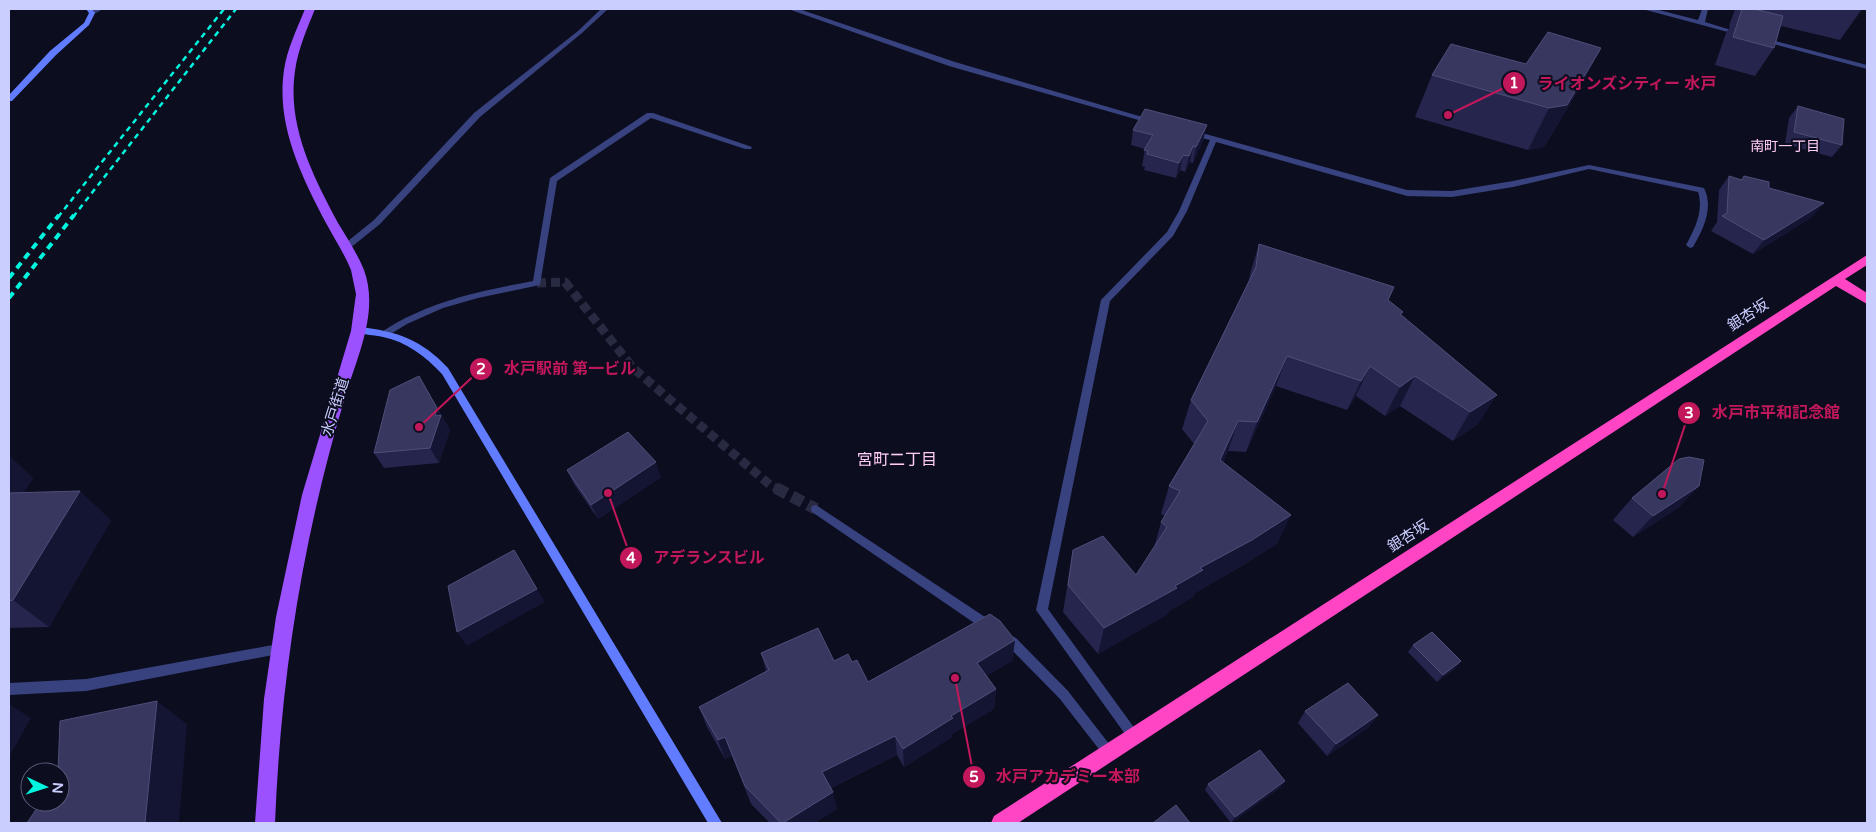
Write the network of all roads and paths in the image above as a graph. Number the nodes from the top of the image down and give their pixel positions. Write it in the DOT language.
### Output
graph roads {
  1 [pos="100,9"];
  2 [pos="310,9"];
  3 [pos="605,9"];
  4 [pos="793,9"];
  5 [pos="1648,9"];
  6 [pos="1705,9"];
  7 [pos="91,11"];
  8 [pos="1701,23"];
  9 [pos="1748,36"];
  10 [pos="1757,38"];
  11 [pos="1867,67"];
  12 [pos="9,99"];
  13 [pos="1160,124"];
  14 [pos="1179,129"];
  15 [pos="1214,139"];
  16 [pos="748,147"];
  17 [pos="1690,245"];
  18 [pos="346,247"];
  19 [pos="1867,259"];
  20 [pos="1836,280"];
  21 [pos="1867,299"];
  22 [pos="359,330"];
  23 [pos="386,333"];
  24 [pos="816,509"];
  25 [pos="278,649"];
  26 [pos="9,688"];
  27 [pos="1134,737"];
  28 [pos="1109,753"];
  29 [pos="265,823"];
  30 [pos="715,823"];
  31 [pos="1000,823"];
  1 -- 7 [label="street"];
  2 -- 18 [label="main road, 水戸街道"];
  3 -- 18 [label="street"];
  4 -- 13 [label="street"];
  5 -- 8 [label="street"];
  6 -- 8 [label="street"];
  7 -- 12 [label="street"];
  8 -- 9 [label="street"];
  10 -- 11 [label="street"];
  14 -- 15 [label="street"];
  15 -- 17 [label="street"];
  15 -- 27 [label="street"];
  16 -- 23 [label="street"];
  18 -- 22 [label="main road, 水戸街道"];
  19 -- 20 [label="highway, 銀杏坂"];
  20 -- 21 [label="highway"];
  20 -- 27 [label="highway, 銀杏坂"];
  22 -- 23 [label="street"];
  22 -- 25 [label="main road, 水戸街道"];
  23 -- 30 [label="street"];
  24 -- 28 [label="street"];
  25 -- 26 [label="street"];
  25 -- 29 [label="main road, 水戸街道"];
  27 -- 28 [label="highway, 銀杏坂"];
  28 -- 31 [label="highway, 銀杏坂"];
}
